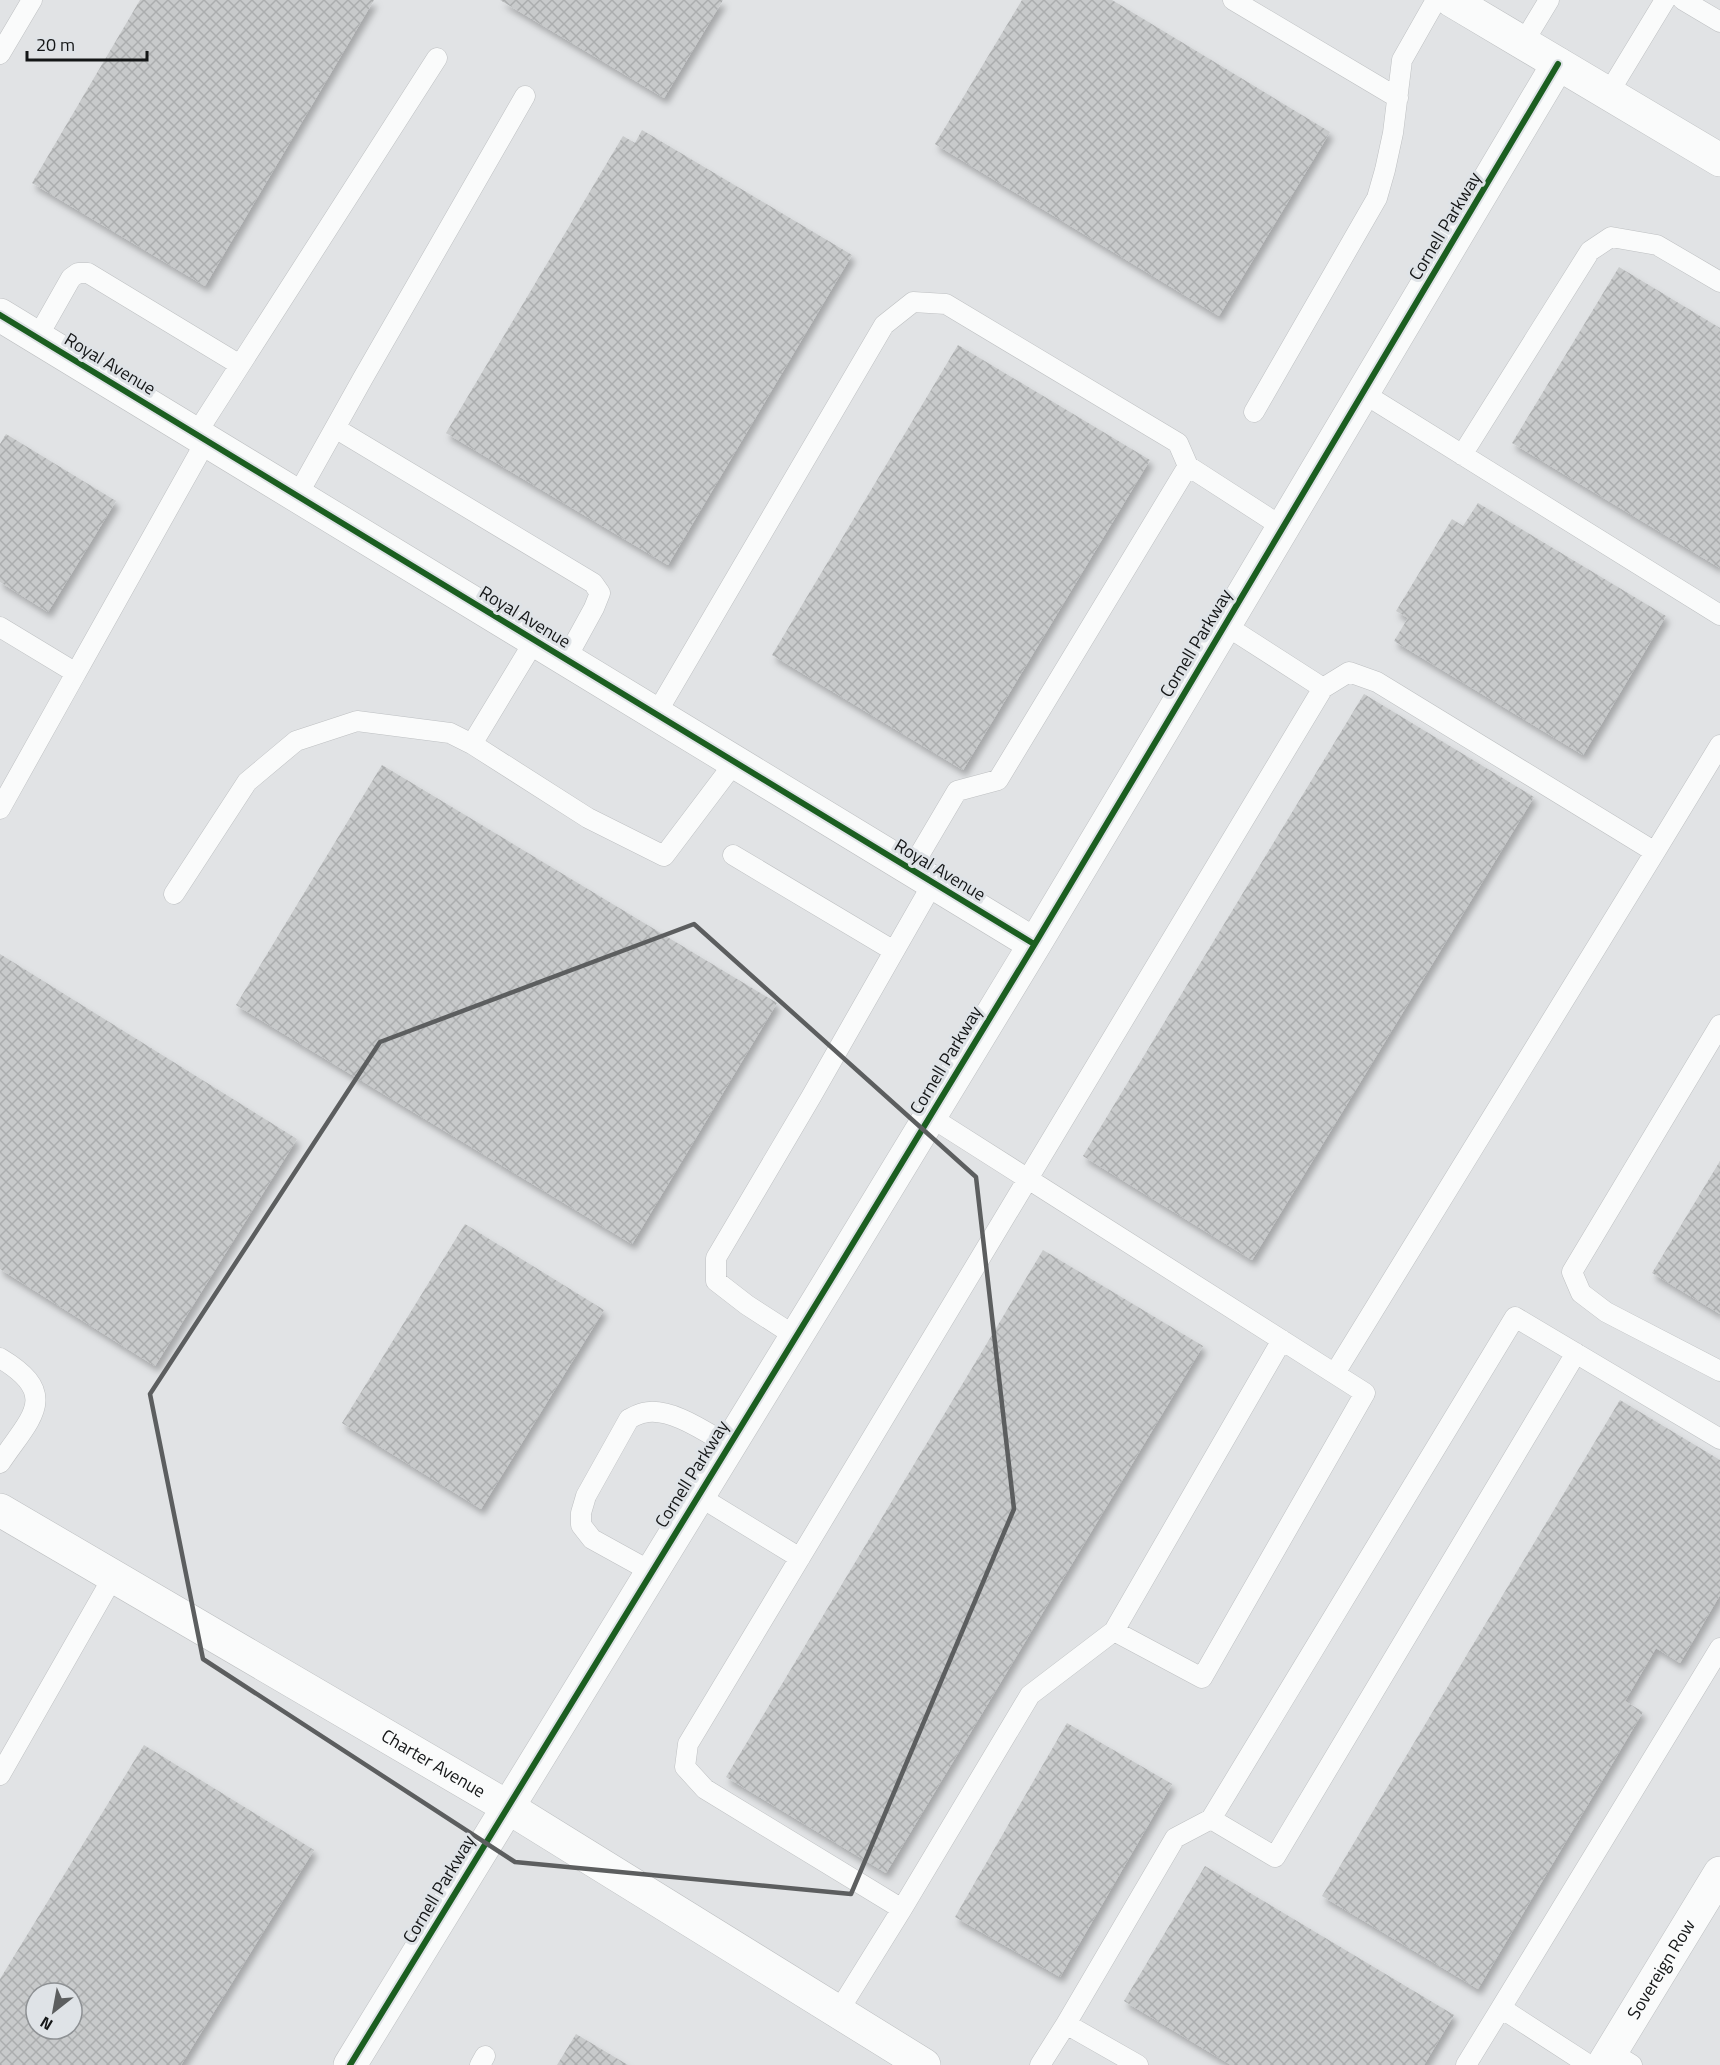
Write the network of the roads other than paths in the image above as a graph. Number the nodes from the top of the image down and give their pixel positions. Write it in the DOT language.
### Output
graph roads {
  1 [pos="32,0"];
  2 [pos="1233,0"];
  3 [pos="1436,0"];
  4 [pos="1451,0"];
  5 [pos="1549,0"];
  6 [pos="1665,0"];
  7 [pos="1683,0"];
  8 [pos="1720,22"];
  9 [pos="1523,43"];
  10 [pos="0,54"];
  11 [pos="437,58"];
  12 [pos="1558,64"];
  13 [pos="1608,94"];
  14 [pos="525,96"];
  15 [pos="1398,98"];
  16 [pos="1720,160"];
  17 [pos="1720,282"];
  18 [pos="0,316"];
  19 [pos="37,338"];
  20 [pos="240,365"];
  21 [pos="1363,393"];
  22 [pos="1254,412"];
  23 [pos="335,428"];
  24 [pos="201,437"];
  25 [pos="1462,455"];
  26 [pos="1188,466"];
  27 [pos="297,496"];
  28 [pos="1284,528"];
  29 [pos="1720,615"];
  30 [pos="1225,625"];
  31 [pos="0,627"];
  32 [pos="535,640"];
  33 [pos="566,659"];
  34 [pos="76,673"];
  35 [pos="1323,688"];
  36 [pos="656,714"];
  37 [pos="472,744"];
  38 [pos="1720,745"];
  39 [pos="735,762"];
  40 [pos="0,809"];
  41 [pos="1656,852"];
  42 [pos="732,855"];
  43 [pos="922,876"];
  44 [pos="174,894"];
  45 [pos="1034,944"];
  46 [pos="894,951"];
  47 [pos="1720,1025"];
  48 [pos="929,1116"];
  49 [pos="1027,1179"];
  50 [pos="795,1336"];
  51 [pos="1282,1340"];
  52 [pos="1576,1353"];
  53 [pos="0,1358"];
  54 [pos="1720,1371"];
  55 [pos="1335,1374"];
  56 [pos="1720,1439"];
  57 [pos="728,1445"];
  58 [pos="0,1463"];
  59 [pos="697,1495"];
  60 [pos="2,1516"];
  61 [pos="800,1558"];
  62 [pos="650,1571"];
  63 [pos="113,1577"];
  64 [pos="1114,1631"];
  65 [pos="1720,1648"];
  66 [pos="0,1775"];
  67 [pos="506,1806"];
  68 [pos="1211,1819"];
  69 [pos="1720,1873"];
  70 [pos="902,1909"];
  71 [pos="1501,2008"];
  72 [pos="838,2012"];
  73 [pos="1066,2024"];
  74 [pos="1609,2062"];
  75 [pos="350,2065"];
  76 [pos="924,2065"];
  77 [pos="1040,2065"];
  78 [pos="1138,2065"];
  79 [pos="1466,2065"];
  1 -- 10 [label="lane"];
  2 -- 15 [label="lane"];
  3 -- 15 [label="lane"];
  4 -- 9 [label="street"];
  5 -- 9 [label="lane"];
  6 -- 13 [label="lane"];
  7 -- 8 [label="lane"];
  9 -- 12 [label="street"];
  11 -- 20 [label="lane"];
  12 -- 13 [label="street"];
  12 -- 21 [label="street, Cornell Parkway"];
  13 -- 16 [label="street"];
  14 -- 23 [label="lane"];
  15 -- 22 [label="lane"];
  17 -- 25 [label="lane"];
  18 -- 19 [label="street, Royal Avenue"];
  19 -- 20 [label="lane"];
  19 -- 24 [label="street, Royal Avenue"];
  20 -- 24 [label="lane"];
  21 -- 25 [label="lane"];
  21 -- 28 [label="street, Cornell Parkway"];
  23 -- 27 [label="lane"];
  23 -- 33 [label="lane"];
  24 -- 27 [label="street, Royal Avenue"];
  24 -- 34 [label="lane"];
  25 -- 29 [label="lane"];
  26 -- 28 [label="lane"];
  26 -- 36 [label="lane"];
  26 -- 43 [label="lane"];
  27 -- 32 [label="street, Royal Avenue"];
  28 -- 30 [label="street, Cornell Parkway"];
  30 -- 35 [label="lane"];
  30 -- 45 [label="street, Cornell Parkway"];
  31 -- 34 [label="lane"];
  32 -- 33 [label="street, Royal Avenue"];
  32 -- 37 [label="lane"];
  33 -- 36 [label="street, Royal Avenue"];
  34 -- 40 [label="lane"];
  35 -- 41 [label="lane"];
  35 -- 49 [label="lane"];
  36 -- 39 [label="street, Royal Avenue"];
  37 -- 39 [label="lane"];
  37 -- 44 [label="lane"];
  38 -- 41 [label="lane"];
  39 -- 43 [label="street, Royal Avenue"];
  41 -- 55 [label="lane"];
  42 -- 46 [label="lane"];
  43 -- 45 [label="street, Royal Avenue"];
  43 -- 46 [label="lane"];
  45 -- 48 [label="street, Cornell Parkway"];
  46 -- 50 [label="lane"];
  47 -- 54 [label="lane"];
  48 -- 49 [label="lane"];
  48 -- 50 [label="street, Cornell Parkway"];
  49 -- 51 [label="lane"];
  49 -- 61 [label="lane"];
  50 -- 57 [label="street, Cornell Parkway"];
  51 -- 55 [label="lane"];
  51 -- 64 [label="lane"];
  52 -- 56 [label="lane"];
  52 -- 68 [label="lane"];
  52 -- 68 [label="lane"];
  53 -- 58 [label="lane"];
  55 -- 64 [label="lane"];
  57 -- 59 [label="street, Cornell Parkway"];
  57 -- 62 [label="lane"];
  59 -- 61 [label="lane"];
  59 -- 62 [label="street, Cornell Parkway"];
  60 -- 63 [label="street, Charter Avenue"];
  61 -- 70 [label="lane"];
  62 -- 67 [label="street, Cornell Parkway"];
  63 -- 66 [label="lane"];
  63 -- 67 [label="street, Charter Avenue"];
  64 -- 70 [label="lane"];
  65 -- 71 [label="lane"];
  67 -- 72 [label="street, Charter Avenue"];
  67 -- 75 [label="street, Cornell Parkway"];
  68 -- 73 [label="lane"];
  69 -- 74 [label="street, Sovereign Row"];
  70 -- 72 [label="lane"];
  71 -- 74 [label="lane"];
  71 -- 79 [label="lane"];
  72 -- 76 [label="street, Charter Avenue"];
  73 -- 77 [label="lane"];
  73 -- 78 [label="lane"];
}
